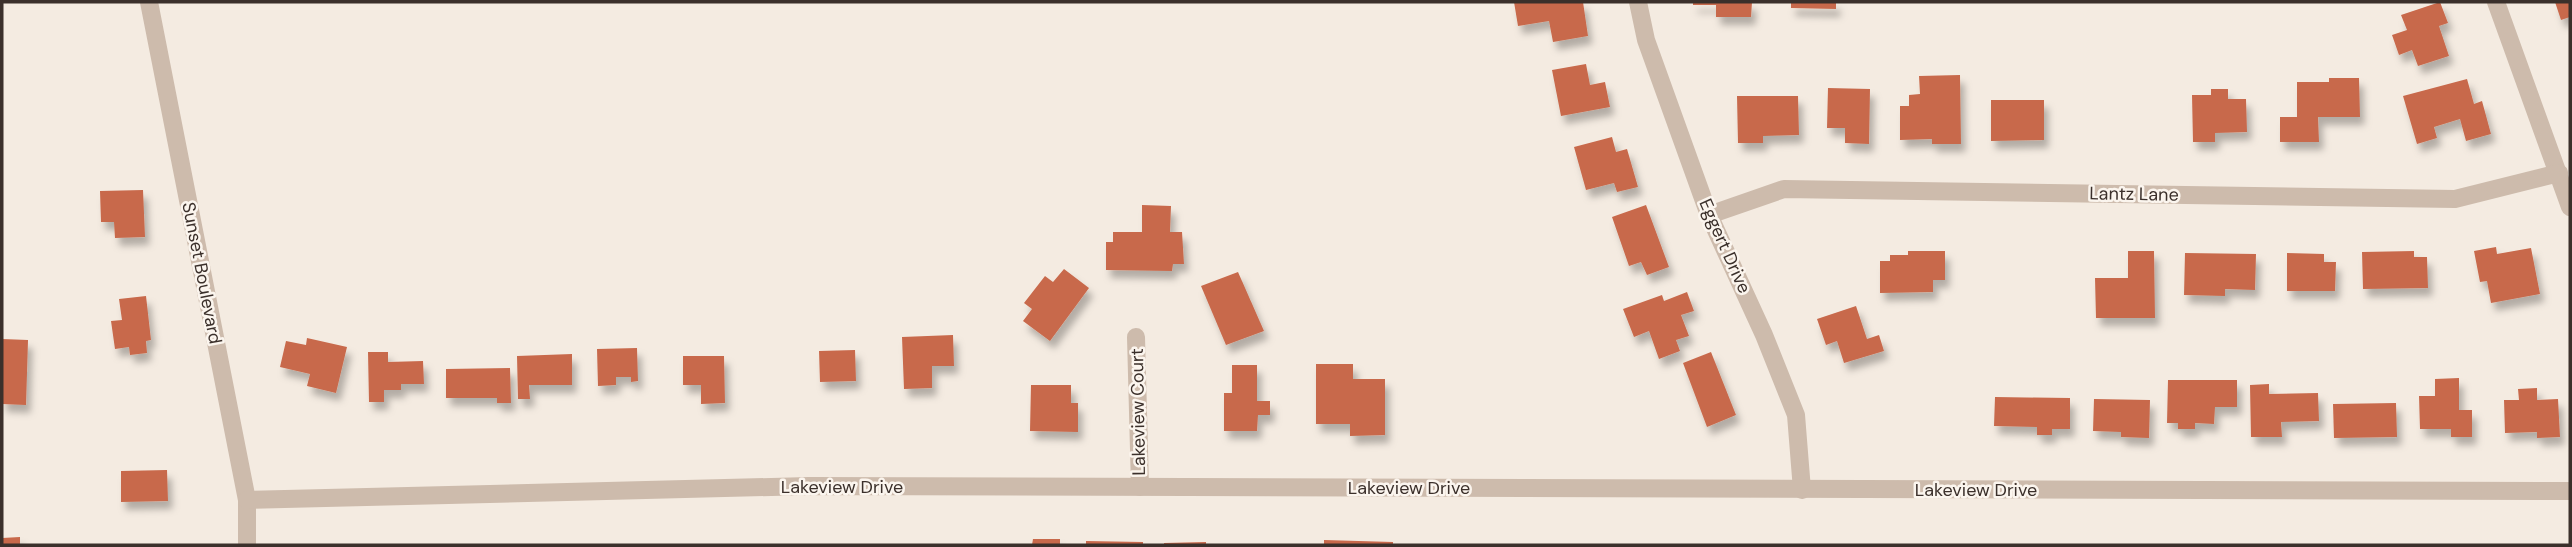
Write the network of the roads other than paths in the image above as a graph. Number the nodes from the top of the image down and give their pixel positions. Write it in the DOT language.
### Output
graph roads {
  1 [pos="149,2"];
  2 [pos="1638,2"];
  3 [pos="2496,2"];
  4 [pos="2559,173"];
  5 [pos="2570,207"];
  6 [pos="1709,215"];
  7 [pos="1136,337"];
  8 [pos="1140,487"];
  9 [pos="1802,490"];
  10 [pos="2570,491"];
  11 [pos="247,500"];
  12 [pos="247,545"];
  1 -- 11 [label="street, Sunset Boulevard"];
  2 -- 6 [label="street, Eggert Drive"];
  3 -- 4 [label="street"];
  4 -- 5 [label="street"];
  4 -- 6 [label="street, Lantz Lane"];
  6 -- 9 [label="street, Eggert Drive"];
  7 -- 8 [label="street, Lakeview Court"];
  8 -- 9 [label="street, Lakeview Drive"];
  8 -- 11 [label="street, Lakeview Drive"];
  9 -- 10 [label="street, Lakeview Drive"];
  11 -- 12 [label="street, Sunset Boulevard"];
}
